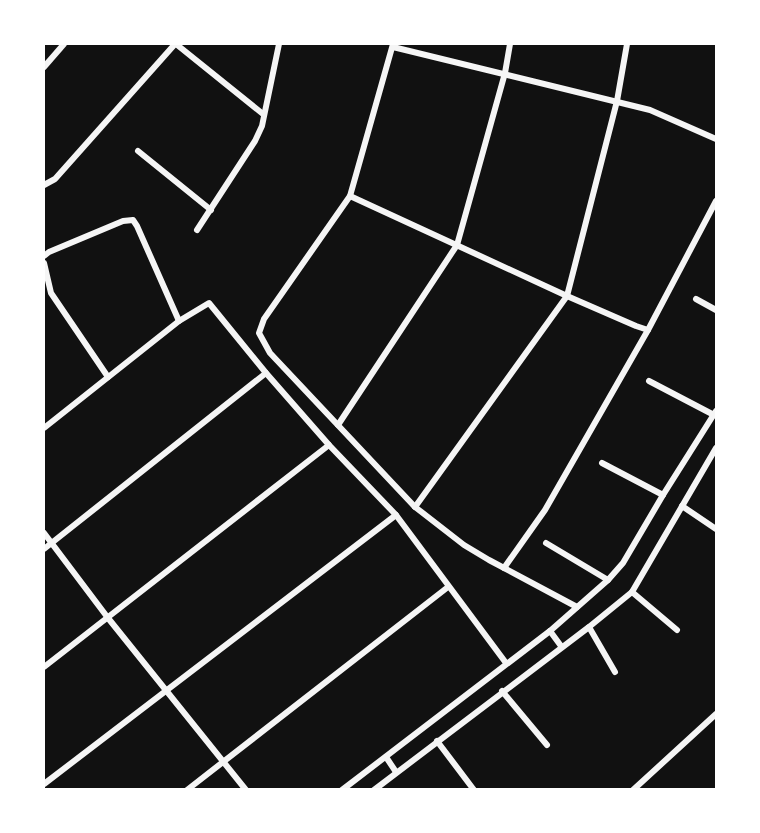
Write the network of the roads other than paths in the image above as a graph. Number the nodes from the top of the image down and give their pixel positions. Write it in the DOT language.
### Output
graph roads {
  1 [pos="64,44"];
  2 [pos="176,44"];
  3 [pos="279,44"];
  4 [pos="510,44"];
  5 [pos="627,44"];
  6 [pos="393,45"];
  7 [pos="44,67"];
  8 [pos="506,73"];
  9 [pos="617,101"];
  10 [pos="263,114"];
  11 [pos="717,139"];
  12 [pos="138,151"];
  13 [pos="44,185"];
  14 [pos="350,196"];
  15 [pos="717,201"];
  16 [pos="211,210"];
  17 [pos="197,230"];
  18 [pos="457,245"];
  19 [pos="44,256"];
  20 [pos="44,263"];
  21 [pos="51,293"];
  22 [pos="567,296"];
  23 [pos="44,297"];
  24 [pos="696,299"];
  25 [pos="717,310"];
  26 [pos="179,321"];
  27 [pos="648,330"];
  28 [pos="266,373"];
  29 [pos="108,377"];
  30 [pos="649,381"];
  31 [pos="715,413"];
  32 [pos="338,425"];
  33 [pos="44,428"];
  34 [pos="329,445"];
  35 [pos="717,448"];
  36 [pos="602,463"];
  37 [pos="663,495"];
  38 [pos="682,506"];
  39 [pos="415,507"];
  40 [pos="396,515"];
  41 [pos="717,529"];
  42 [pos="44,532"];
  43 [pos="51,543"];
  44 [pos="546,543"];
  45 [pos="44,549"];
  46 [pos="504,568"];
  47 [pos="608,580"];
  48 [pos="448,587"];
  49 [pos="632,592"];
  50 [pos="577,607"];
  51 [pos="108,618"];
  52 [pos="589,627"];
  53 [pos="677,630"];
  54 [pos="550,631"];
  55 [pos="561,646"];
  56 [pos="506,663"];
  57 [pos="44,667"];
  58 [pos="615,672"];
  59 [pos="165,690"];
  60 [pos="502,691"];
  61 [pos="717,714"];
  62 [pos="437,741"];
  63 [pos="547,745"];
  64 [pos="386,757"];
  65 [pos="223,761"];
  66 [pos="396,772"];
  67 [pos="44,784"];
  68 [pos="187,789"];
  69 [pos="246,789"];
  70 [pos="342,789"];
  71 [pos="374,789"];
  72 [pos="474,789"];
  73 [pos="633,789"];
  1 -- 7 [label="street"];
  2 -- 10 [label="street"];
  2 -- 13 [label="street"];
  3 -- 10 [label="street"];
  4 -- 8 [label="street"];
  5 -- 9 [label="street"];
  6 -- 8 [label="street"];
  6 -- 14 [label="street"];
  8 -- 9 [label="street"];
  8 -- 18 [label="street"];
  9 -- 11 [label="street"];
  9 -- 22 [label="street"];
  10 -- 16 [label="street"];
  12 -- 16 [label="street"];
  14 -- 18 [label="street"];
  14 -- 32 [label="street"];
  15 -- 27 [label="street"];
  16 -- 17 [label="street"];
  18 -- 22 [label="street"];
  18 -- 32 [label="street"];
  19 -- 26 [label="street"];
  20 -- 21 [label="street"];
  21 -- 23 [label="street"];
  21 -- 29 [label="street"];
  22 -- 27 [label="street"];
  22 -- 39 [label="street"];
  24 -- 25 [label="street"];
  26 -- 28 [label="street"];
  26 -- 29 [label="street"];
  27 -- 46 [label="street"];
  28 -- 34 [label="street"];
  28 -- 43 [label="street"];
  29 -- 33 [label="street"];
  30 -- 31 [label="street"];
  31 -- 37 [label="street"];
  32 -- 39 [label="street"];
  34 -- 40 [label="street"];
  34 -- 51 [label="street"];
  35 -- 38 [label="street"];
  36 -- 37 [label="street"];
  37 -- 47 [label="street"];
  38 -- 41 [label="street"];
  38 -- 49 [label="street"];
  39 -- 46 [label="street"];
  40 -- 48 [label="street"];
  40 -- 59 [label="street"];
  42 -- 43 [label="street"];
  43 -- 45 [label="street"];
  43 -- 51 [label="street"];
  44 -- 47 [label="street"];
  46 -- 50 [label="street"];
  47 -- 50 [label="street"];
  48 -- 56 [label="street"];
  48 -- 65 [label="street"];
  49 -- 52 [label="street"];
  49 -- 53 [label="street"];
  50 -- 54 [label="street"];
  51 -- 57 [label="street"];
  51 -- 59 [label="street"];
  52 -- 55 [label="street"];
  52 -- 58 [label="street"];
  54 -- 55 [label="street"];
  54 -- 56 [label="street"];
  55 -- 60 [label="street"];
  56 -- 64 [label="street"];
  59 -- 65 [label="street"];
  59 -- 67 [label="street"];
  60 -- 62 [label="street"];
  60 -- 63 [label="street"];
  61 -- 73 [label="street"];
  62 -- 66 [label="street"];
  62 -- 72 [label="street"];
  64 -- 66 [label="street"];
  64 -- 70 [label="street"];
  65 -- 68 [label="street"];
  65 -- 69 [label="street"];
  66 -- 71 [label="street"];
}
